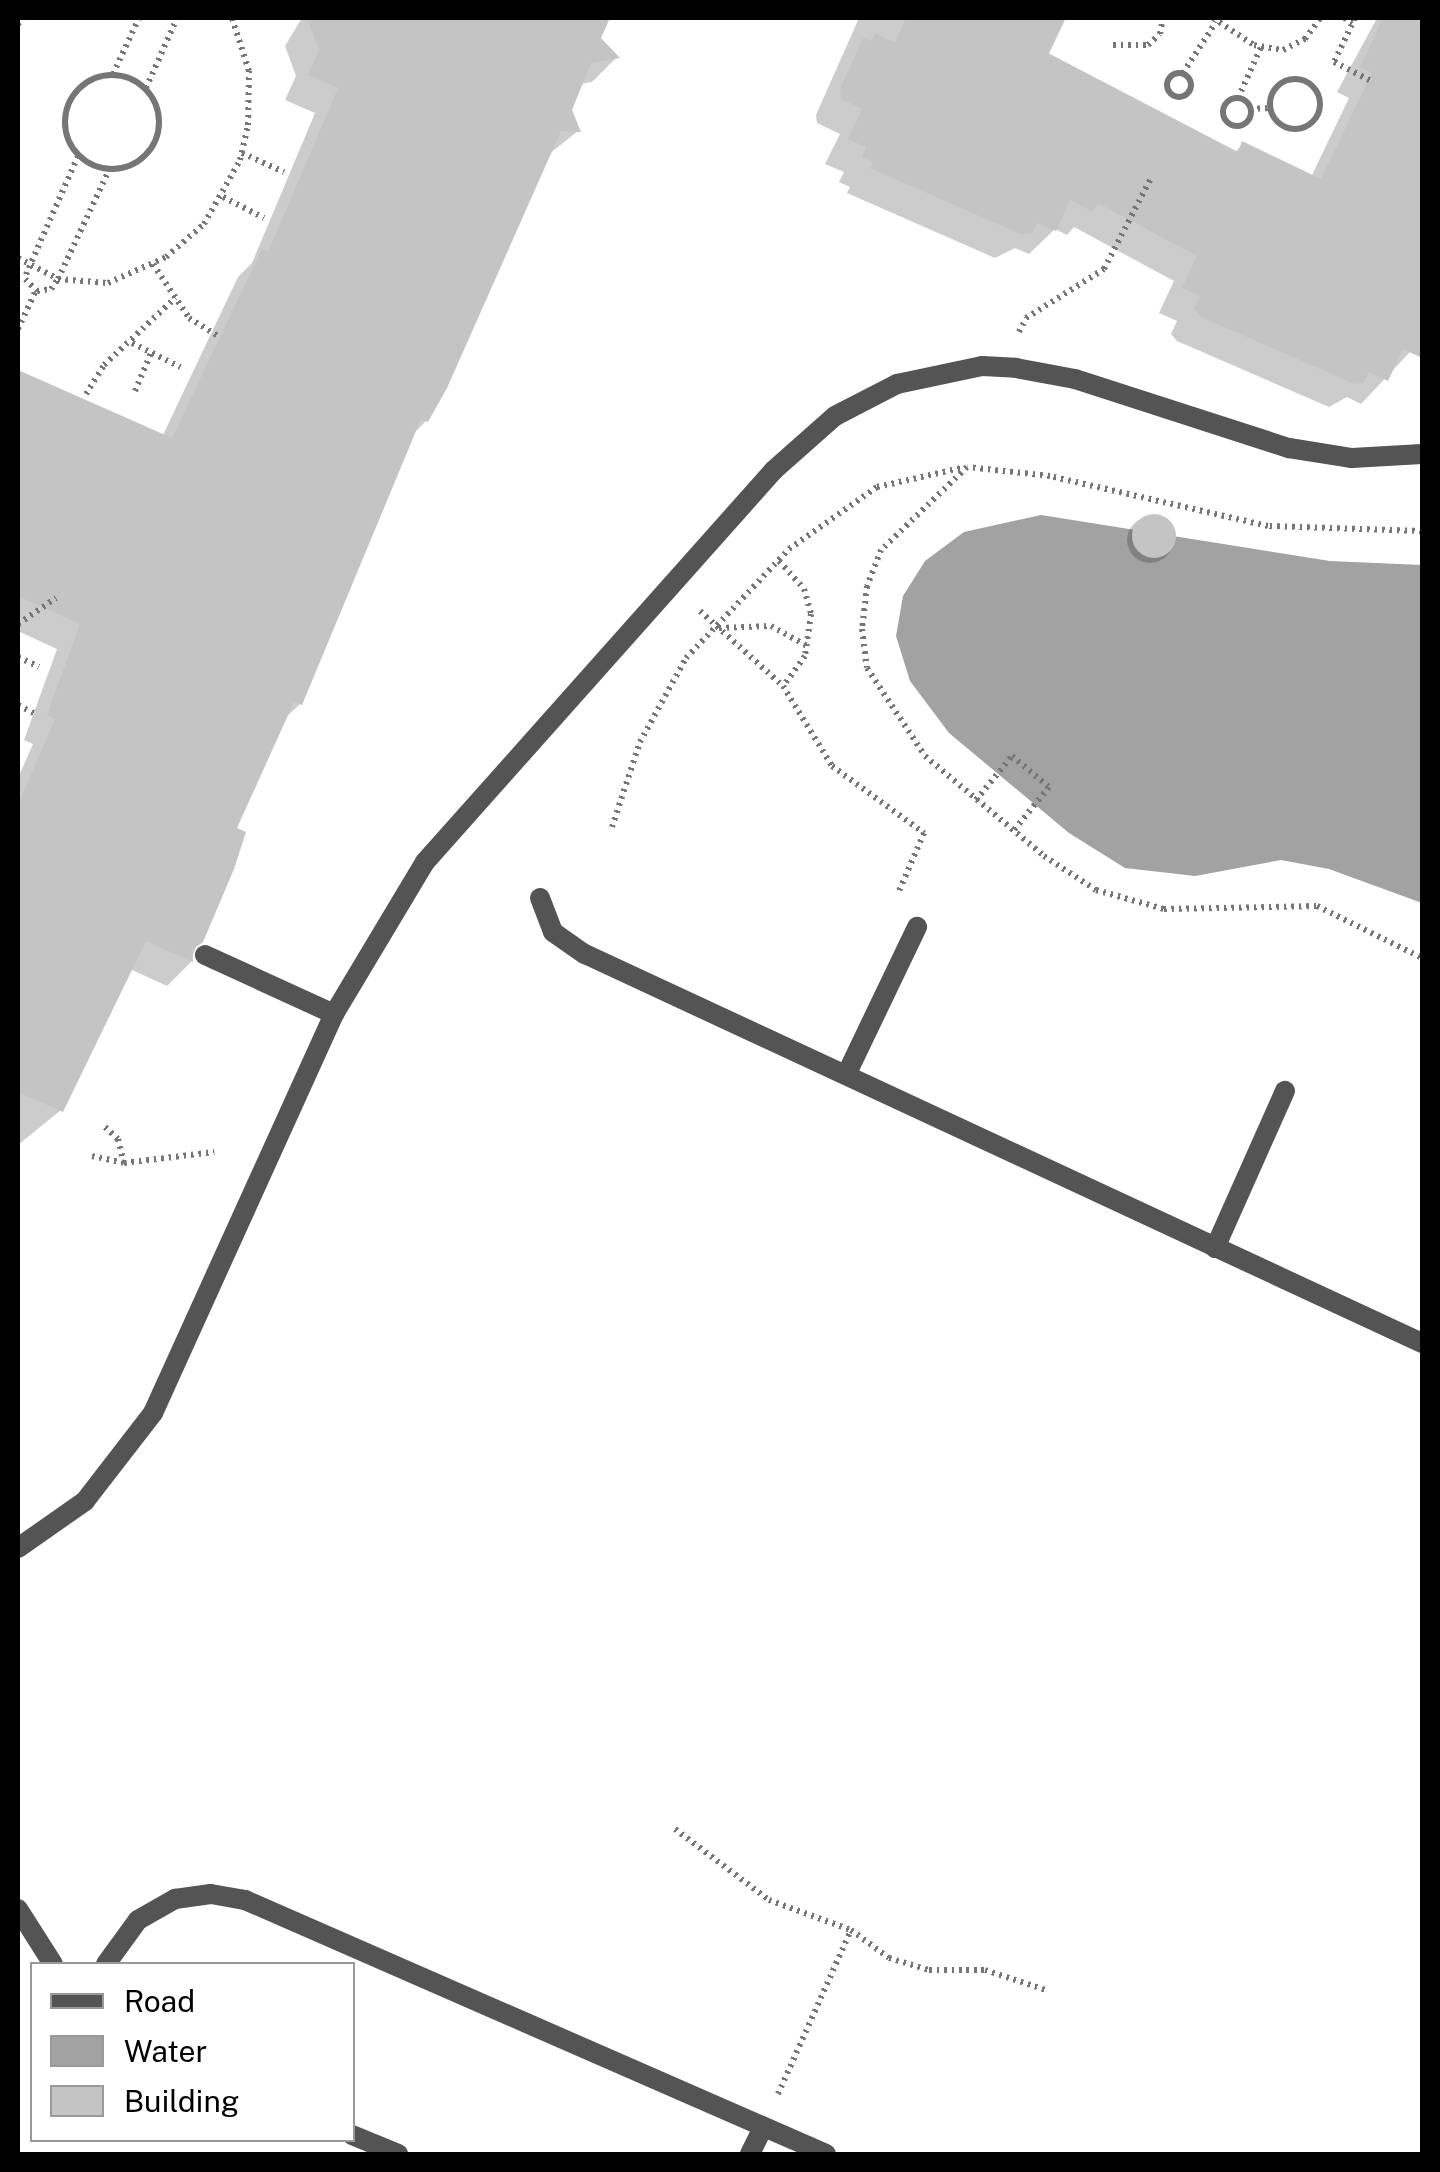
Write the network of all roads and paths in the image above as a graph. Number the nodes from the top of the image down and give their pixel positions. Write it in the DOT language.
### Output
graph roads {
  1 [pos="23,18"];
  2 [pos="139,18"];
  3 [pos="177,18"];
  4 [pos="232,18"];
  5 [pos="1163,18"];
  6 [pos="1320,18"];
  7 [pos="1344,18"];
  8 [pos="1215,20"];
  9 [pos="1354,20"];
  10 [pos="18,24"];
  11 [pos="1114,45"];
  12 [pos="1261,47"];
  13 [pos="1182,74"];
  14 [pos="113,75"];
  15 [pos="1372,82"];
  16 [pos="146,88"];
  17 [pos="1238,98"];
  18 [pos="1270,108"];
  19 [pos="1250,109"];
  20 [pos="242,152"];
  21 [pos="79,156"];
  22 [pos="109,170"];
  23 [pos="284,172"];
  24 [pos="1151,178"];
  25 [pos="223,197"];
  26 [pos="264,218"];
  27 [pos="18,258"];
  28 [pos="153,264"];
  29 [pos="29,266"];
  30 [pos="58,279"];
  31 [pos="36,290"];
  32 [pos="175,298"];
  33 [pos="18,329"];
  34 [pos="1017,336"];
  35 [pos="220,337"];
  36 [pos="130,342"];
  37 [pos="151,353"];
  38 [pos="180,368"];
  39 [pos="135,391"];
  40 [pos="86,394"];
  41 [pos="1422,454"];
  42 [pos="967,466"];
  43 [pos="1422,532"];
  44 [pos="779,561"];
  45 [pos="56,598"];
  46 [pos="695,607"];
  47 [pos="18,624"];
  48 [pos="719,628"];
  49 [pos="807,646"];
  50 [pos="18,657"];
  51 [pos="39,668"];
  52 [pos="782,686"];
  53 [pos="18,705"];
  54 [pos="36,714"];
  55 [pos="976,800"];
  56 [pos="612,828"];
  57 [pos="1014,830"];
  58 [pos="540,898"];
  59 [pos="896,899"];
  60 [pos="917,927"];
  61 [pos="205,955"];
  62 [pos="1422,958"];
  63 [pos="334,1014"];
  64 [pos="848,1071"];
  65 [pos="1285,1091"];
  66 [pos="106,1127"];
  67 [pos="214,1152"];
  68 [pos="92,1156"];
  69 [pos="124,1164"];
  70 [pos="1215,1248"];
  71 [pos="1422,1343"];
  72 [pos="18,1548"];
  73 [pos="675,1829"];
  74 [pos="18,1909"];
  75 [pos="851,1930"];
  76 [pos="52,1962"];
  77 [pos="107,1962"];
  78 [pos="1048,1992"];
  79 [pos="763,2127"];
  80 [pos="355,2136"];
  81 [pos="398,2154"];
  82 [pos="750,2154"];
  83 [pos="826,2154"];
  1 -- 10 [label="path"];
  2 -- 14 [label="path"];
  3 -- 16 [label="path"];
  4 -- 20 [label="path"];
  5 -- 11 [label="path"];
  6 -- 12 [label="path"];
  7 -- 9 [label="path"];
  8 -- 12 [label="path"];
  8 -- 13 [label="path"];
  9 -- 15 [label="path"];
  12 -- 17 [label="path"];
  14 -- 16 [label="path"];
  14 -- 21 [label="path"];
  16 -- 22 [label="path"];
  17 -- 19 [label="path"];
  17 -- 19 [label="path"];
  18 -- 18 [label="path"];
  18 -- 19 [label="path"];
  20 -- 23 [label="path"];
  20 -- 25 [label="path"];
  21 -- 22 [label="path"];
  21 -- 29 [label="path"];
  22 -- 30 [label="path"];
  24 -- 34 [label="path"];
  25 -- 26 [label="path"];
  25 -- 28 [label="path"];
  27 -- 29 [label="path"];
  28 -- 30 [label="path"];
  28 -- 32 [label="path"];
  29 -- 30 [label="path"];
  29 -- 31 [label="path"];
  30 -- 31 [label="path"];
  31 -- 33 [label="path"];
  32 -- 35 [label="path"];
  32 -- 36 [label="path"];
  36 -- 37 [label="path"];
  36 -- 40 [label="path"];
  37 -- 38 [label="path"];
  37 -- 39 [label="path"];
  41 -- 63 [label="street"];
  42 -- 43 [label="path"];
  42 -- 44 [label="path"];
  42 -- 55 [label="path"];
  44 -- 48 [label="path"];
  44 -- 49 [label="path"];
  45 -- 47 [label="path"];
  46 -- 48 [label="path"];
  48 -- 49 [label="path"];
  48 -- 52 [label="path"];
  48 -- 56 [label="path"];
  49 -- 52 [label="path"];
  50 -- 51 [label="path"];
  52 -- 59 [label="path"];
  53 -- 54 [label="path"];
  55 -- 57 [label="path"];
  55 -- 57 [label="path"];
  57 -- 62 [label="path"];
  58 -- 64 [label="street"];
  60 -- 64 [label="street"];
  61 -- 63 [label="street"];
  63 -- 72 [label="street"];
  64 -- 70 [label="street"];
  65 -- 70 [label="street"];
  66 -- 69 [label="path"];
  67 -- 69 [label="path"];
  68 -- 69 [label="path"];
  70 -- 71 [label="street"];
  73 -- 75 [label="path"];
  74 -- 76 [label="street"];
  75 -- 78 [label="path"];
  75 -- 79 [label="path"];
  77 -- 79 [label="street"];
  79 -- 82 [label="street"];
  79 -- 83 [label="street"];
  80 -- 81 [label="street"];
}
